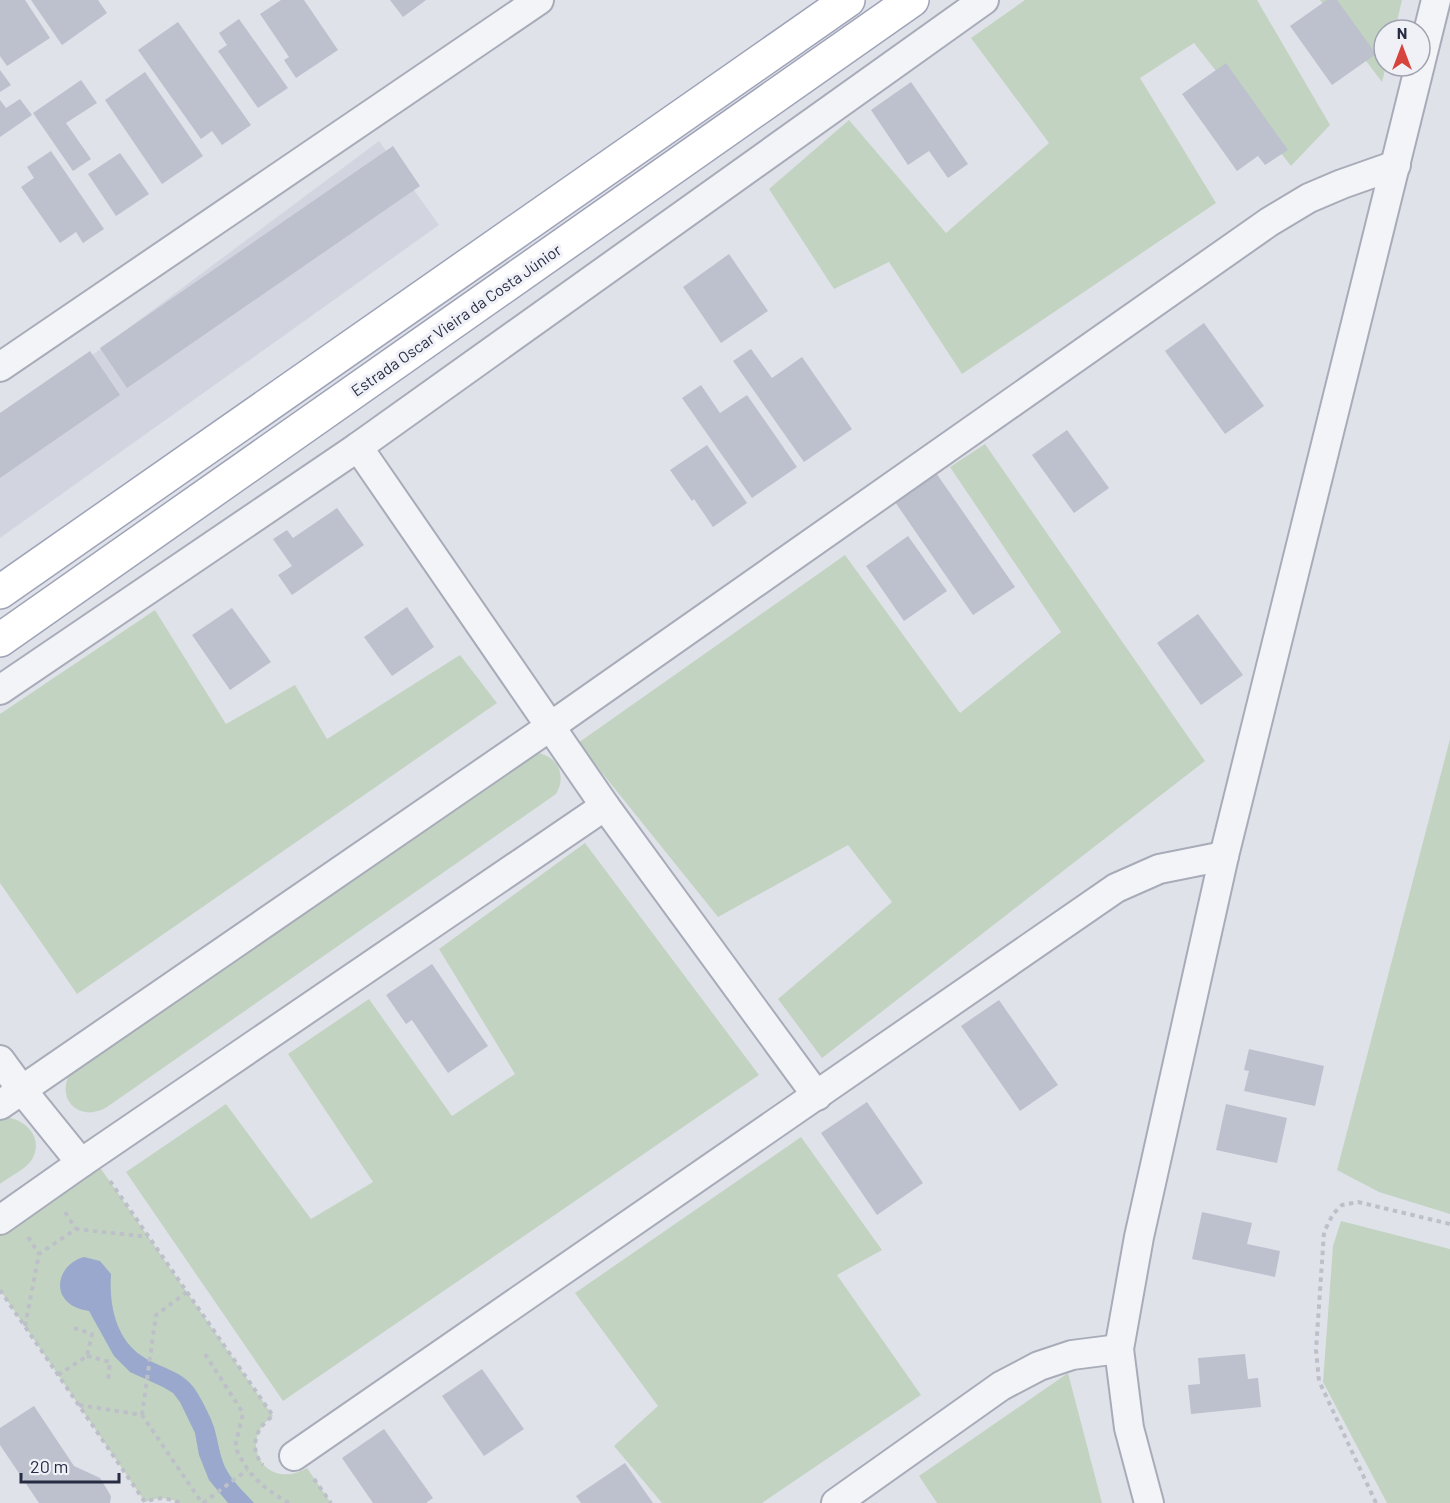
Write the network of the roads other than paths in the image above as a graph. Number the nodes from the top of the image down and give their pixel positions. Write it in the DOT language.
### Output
graph roads {
  1 [pos="539,0"];
  2 [pos="848,0"];
  3 [pos="912,0"];
  4 [pos="984,0"];
  5 [pos="1436,0"];
  6 [pos="1396,165"];
  7 [pos="0,367"];
  8 [pos="358,447"];
  9 [pos="3,585"];
  10 [pos="0,640"];
  11 [pos="0,690"];
  12 [pos="551,726"];
  13 [pos="605,806"];
  14 [pos="1224,856"];
  15 [pos="0,1060"];
  16 [pos="817,1096"];
  17 [pos="11,1098"];
  18 [pos="81,1163"];
  19 [pos="0,1220"];
  20 [pos="1119,1349"];
  21 [pos="294,1456"];
  22 [pos="836,1503"];
  23 [pos="1149,1503"];
  1 -- 7 [label="street"];
  2 -- 9 [label="main road"];
  3 -- 10 [label="main road, Estrada Oscar Vieira da Costa Júnior"];
  4 -- 8 [label="street"];
  5 -- 6 [label="street"];
  6 -- 12 [label="street"];
  6 -- 14 [label="street"];
  8 -- 11 [label="street"];
  8 -- 12 [label="street"];
  12 -- 13 [label="street"];
  12 -- 17 [label="street"];
  13 -- 16 [label="street"];
  13 -- 18 [label="street"];
  14 -- 16 [label="street"];
  14 -- 20 [label="street"];
  15 -- 17 [label="street"];
  16 -- 21 [label="street"];
  17 -- 18 [label="street"];
  18 -- 19 [label="street"];
  20 -- 22 [label="street"];
  20 -- 23 [label="street"];
}
